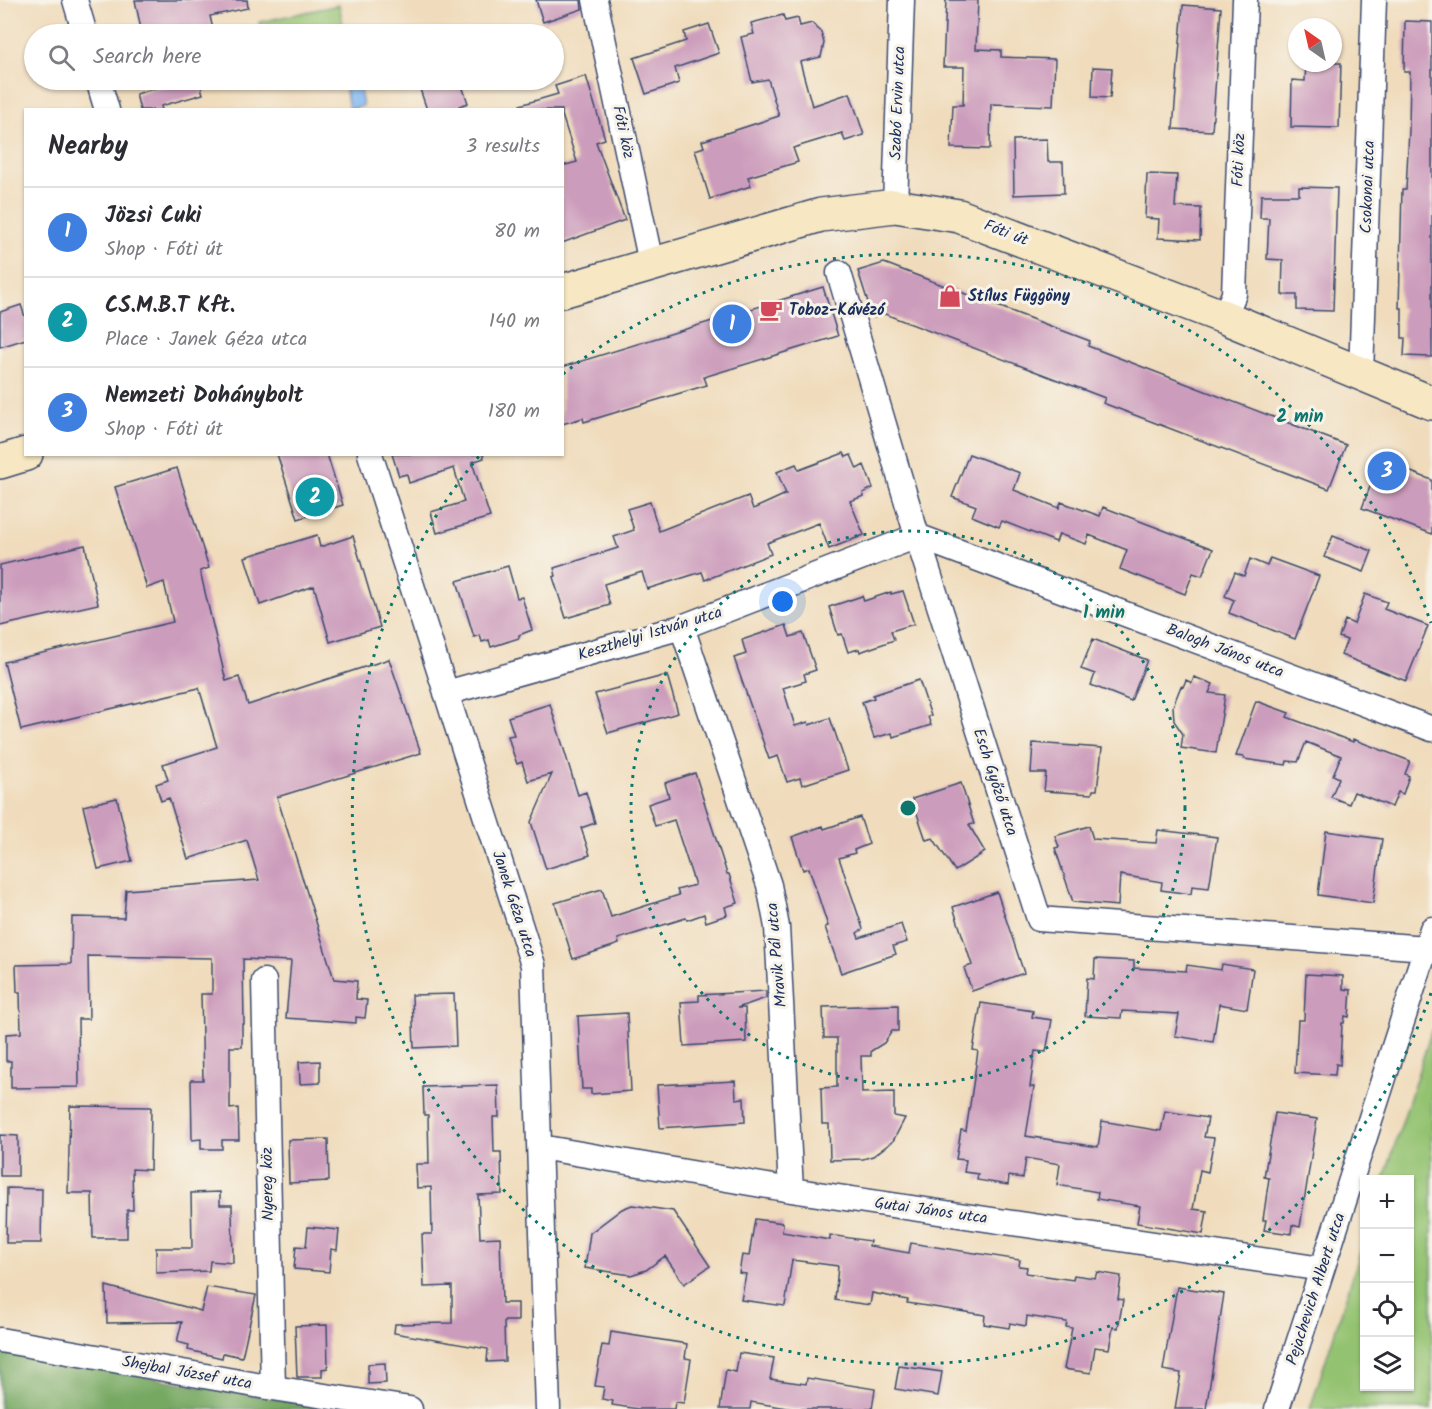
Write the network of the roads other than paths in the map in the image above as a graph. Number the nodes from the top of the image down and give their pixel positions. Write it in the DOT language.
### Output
graph roads {
  1 [pos="75,0"];
  2 [pos="595,0"];
  3 [pos="902,0"];
  4 [pos="1245,0"];
  5 [pos="1374,0"];
  6 [pos="82,24"];
  7 [pos="101,90"];
  8 [pos="106,108"];
  9 [pos="895,206"];
  10 [pos="651,263"];
  11 [pos="840,273"];
  12 [pos="564,290"];
  13 [pos="1224,317"];
  14 [pos="1361,374"];
  15 [pos="1432,403"];
  16 [pos="24,455"];
  17 [pos="371,456"];
  18 [pos="0,462"];
  19 [pos="917,536"];
  20 [pos="682,627"];
  21 [pos="446,693"];
  22 [pos="1432,729"];
  23 [pos="1429,939"];
  24 [pos="264,981"];
  25 [pos="540,1148"];
  26 [pos="791,1190"];
  27 [pos="1322,1269"];
  28 [pos="0,1340"];
  29 [pos="273,1388"];
  30 [pos="410,1409"];
  31 [pos="548,1409"];
  32 [pos="1277,1409"];
  1 -- 6 [label="street"];
  2 -- 10 [label="street, Fóti köz"];
  3 -- 9 [label="street, Szabó Ervin utca"];
  4 -- 13 [label="street, Fóti köz"];
  5 -- 14 [label="street, Csokonai utca"];
  7 -- 8 [label="street"];
  9 -- 10 [label="main road, Fóti út"];
  9 -- 13 [label="main road, Fóti út"];
  10 -- 12 [label="main road, Fóti út"];
  11 -- 19 [label="street, Esch Győző utca"];
  13 -- 14 [label="main road, Fóti út"];
  14 -- 15 [label="main road, Fóti út"];
  16 -- 18 [label="main road"];
  17 -- 21 [label="street, Janek Géza utca"];
  19 -- 20 [label="street, Keszthelyi István utca"];
  19 -- 22 [label="street, Balogh János utca"];
  19 -- 23 [label="street, Esch Győző utca"];
  20 -- 21 [label="street, Keszthelyi István utca"];
  20 -- 26 [label="street, Mravik Pál utca"];
  21 -- 25 [label="street, Janek Géza utca"];
  23 -- 27 [label="street, Pejachevich Albert utca"];
  24 -- 29 [label="street, Nyereg köz"];
  25 -- 26 [label="street, Gutai János utca"];
  25 -- 31 [label="street, Janek Géza utca"];
  26 -- 27 [label="street, Gutai János utca"];
  27 -- 32 [label="street, Pejachevich Albert utca"];
  28 -- 29 [label="street, Shejbal József utca"];
  29 -- 30 [label="street, Shejbal József utca"];
}
